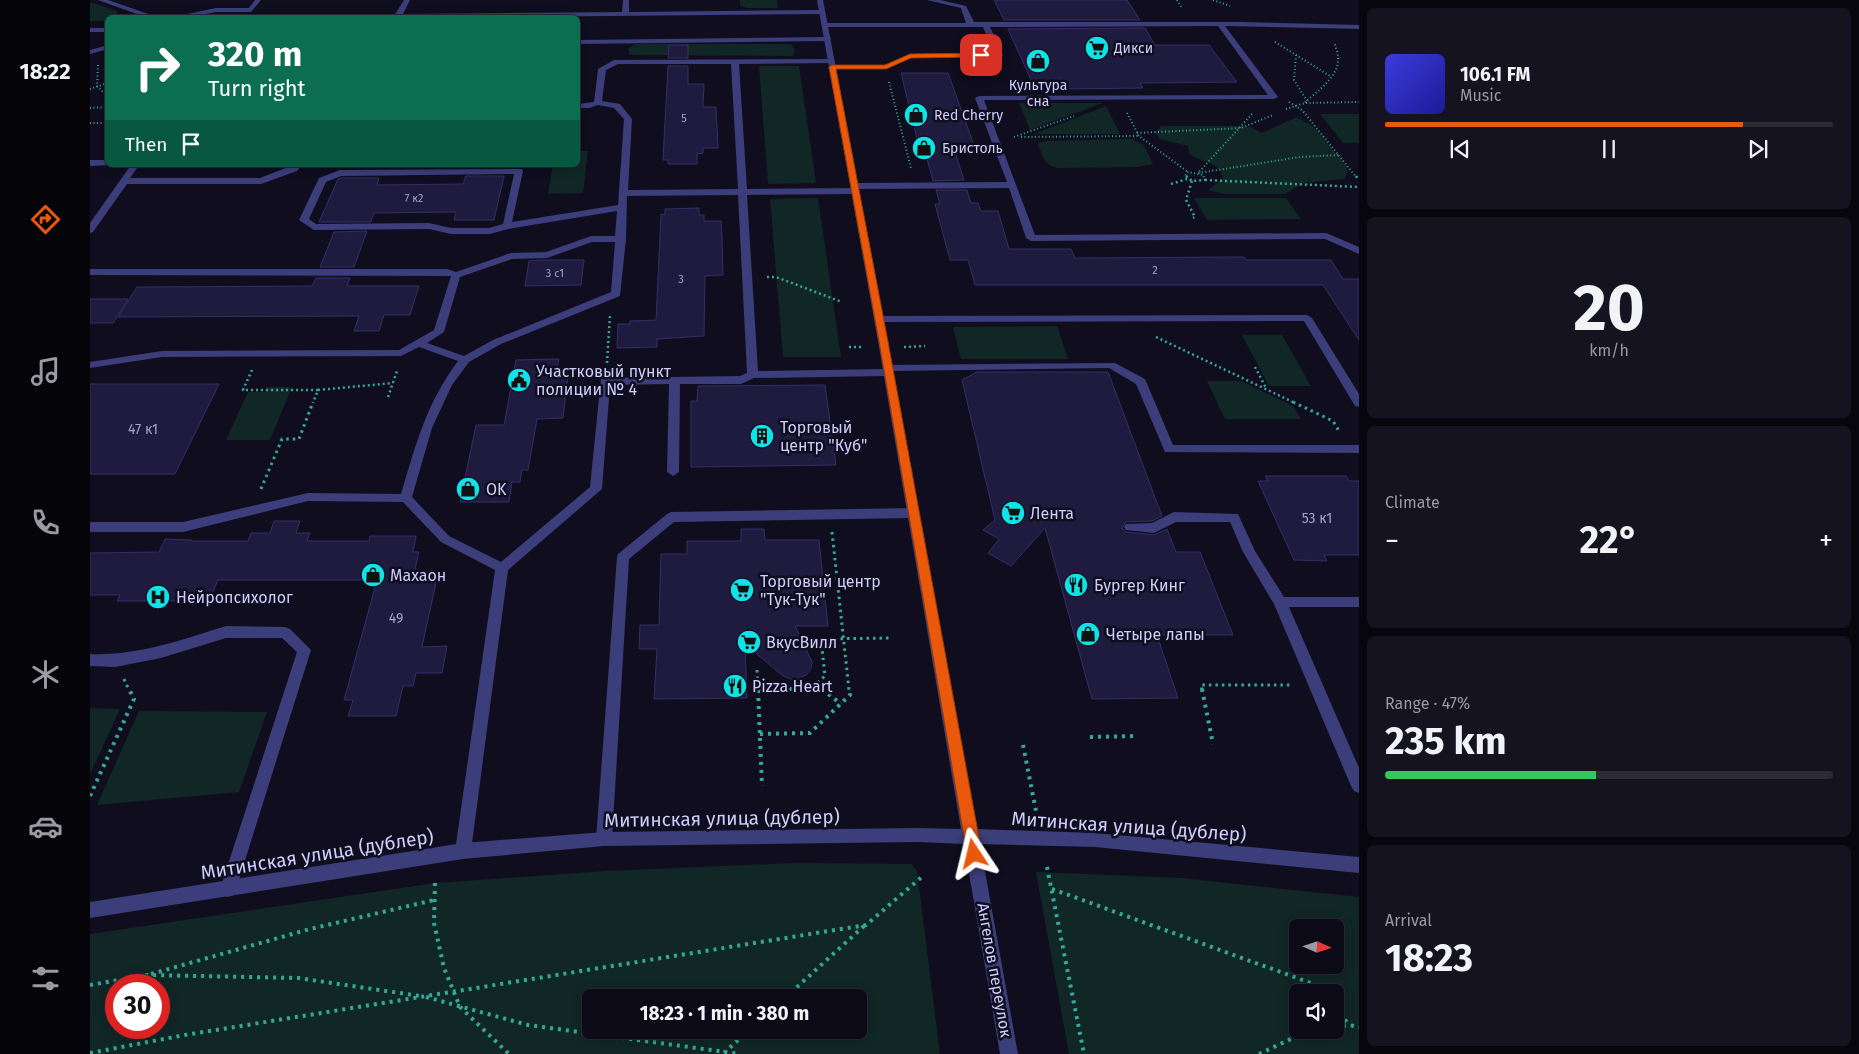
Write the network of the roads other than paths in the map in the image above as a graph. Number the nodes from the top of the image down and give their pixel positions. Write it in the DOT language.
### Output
graph roads {
  1 [pos="101,0"];
  2 [pos="223,0"];
  3 [pos="258,0"];
  4 [pos="407,0"];
  5 [pos="626,0"];
  6 [pos="820,0"];
  7 [pos="930,0"];
  8 [pos="730,5"];
  9 [pos="216,10"];
  10 [pos="822,12"];
  11 [pos="730,13"];
  12 [pos="625,14"];
  13 [pos="148,15"];
  14 [pos="188,15"];
  15 [pos="399,15"];
  16 [pos="512,15"];
  17 [pos="986,24"];
  18 [pos="1220,24"];
  19 [pos="825,25"];
  20 [pos="971,25"];
  21 [pos="1359,27"];
  22 [pos="90,30"];
  23 [pos="105,30"];
  24 [pos="827,39"];
  25 [pos="90,42"];
  26 [pos="105,42"];
  27 [pos="580,42"];
  28 [pos="735,62"];
  29 [pos="832,64"];
  30 [pos="598,102"];
  31 [pos="580,106"];
  32 [pos="90,163"];
  33 [pos="105,163"];
  34 [pos="134,167"];
  35 [pos="296,167"];
  36 [pos="124,180"];
  37 [pos="1012,185"];
  38 [pos="855,188"];
  39 [pos="743,192"];
  40 [pos="624,193"];
  41 [pos="623,207"];
  42 [pos="507,226"];
  43 [pos="90,230"];
  44 [pos="621,239"];
  45 [pos="1359,251"];
  46 [pos="90,272"];
  47 [pos="456,274"];
  48 [pos="879,319"];
  49 [pos="417,344"];
  50 [pos="465,360"];
  51 [pos="90,365"];
  52 [pos="888,370"];
  53 [pos="753,375"];
  54 [pos="675,380"];
  55 [pos="1359,403"];
  56 [pos="1354,449"];
  57 [pos="673,472"];
  58 [pos="406,498"];
  59 [pos="914,513"];
  60 [pos="90,527"];
  61 [pos="1130,527"];
  62 [pos="502,568"];
  63 [pos="1280,602"];
  64 [pos="1359,602"];
  65 [pos="90,660"];
  66 [pos="1359,786"];
  67 [pos="971,836"];
  68 [pos="604,839"];
  69 [pos="463,852"];
  70 [pos="1359,865"];
  71 [pos="228,889"];
  72 [pos="90,910"];
  73 [pos="1009,1054"];
  1 -- 13 [label="street"];
  2 -- 9 [label="street"];
  3 -- 9 [label="street"];
  4 -- 15 [label="street"];
  5 -- 12 [label="street"];
  6 -- 10 [label="street, Ангелов переулок"];
  7 -- 20 [label="street"];
  8 -- 11 [label="street"];
  9 -- 14 [label="street"];
  10 -- 11 [label="street"];
  10 -- 19 [label="street, Ангелов переулок"];
  11 -- 12 [label="street"];
  12 -- 16 [label="street"];
  17 -- 18 [label="street"];
  17 -- 20 [label="street"];
  17 -- 29 [label="street"];
  18 -- 21 [label="street"];
  18 -- 37 [label="street"];
  19 -- 20 [label="street"];
  19 -- 24 [label="street, Ангелов переулок"];
  22 -- 23 [label="street"];
  24 -- 27 [label="street"];
  24 -- 29 [label="street, Ангелов переулок"];
  25 -- 26 [label="street"];
  28 -- 29 [label="street"];
  28 -- 30 [label="street"];
  28 -- 39 [label="street"];
  29 -- 38 [label="street, Ангелов переулок"];
  30 -- 31 [label="street"];
  30 -- 40 [label="street"];
  32 -- 33 [label="street"];
  34 -- 36 [label="street"];
  35 -- 36 [label="street"];
  36 -- 43 [label="street"];
  37 -- 38 [label="street"];
  37 -- 45 [label="street"];
  38 -- 39 [label="street"];
  38 -- 48 [label="street, Ангелов переулок"];
  39 -- 40 [label="street"];
  39 -- 53 [label="street"];
  40 -- 41 [label="street"];
  41 -- 42 [label="street"];
  41 -- 44 [label="street"];
  42 -- 42 [label="street"];
  44 -- 47 [label="street"];
  44 -- 50 [label="street"];
  46 -- 47 [label="street"];
  47 -- 49 [label="street"];
  48 -- 52 [label="street, Ангелов переулок"];
  48 -- 55 [label="street"];
  49 -- 50 [label="street"];
  49 -- 51 [label="street"];
  50 -- 58 [label="street"];
  52 -- 53 [label="street"];
  52 -- 56 [label="street"];
  52 -- 59 [label="street, Ангелов переулок"];
  53 -- 54 [label="street"];
  54 -- 57 [label="street"];
  54 -- 62 [label="street"];
  58 -- 60 [label="street"];
  58 -- 62 [label="street"];
  59 -- 67 [label="street, Ангелов переулок"];
  59 -- 68 [label="street"];
  61 -- 63 [label="street"];
  62 -- 69 [label="street"];
  63 -- 64 [label="street"];
  63 -- 66 [label="street"];
  65 -- 71 [label="street"];
  67 -- 68 [label="street, Митинская улица (дублер)"];
  67 -- 70 [label="street, Митинская улица (дублер)"];
  67 -- 73 [label="street, Ангелов переулок"];
  68 -- 69 [label="street, Митинская улица (дублер)"];
  69 -- 71 [label="street, Митинская улица (дублер)"];
  71 -- 72 [label="street, Митинская улица (дублер)"];
}
